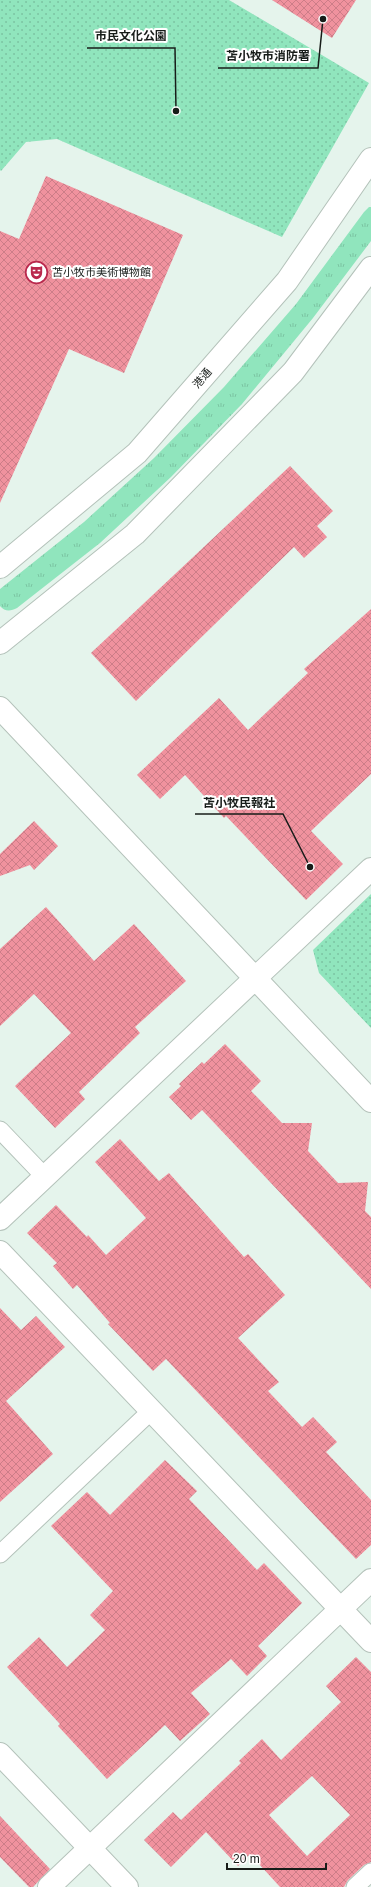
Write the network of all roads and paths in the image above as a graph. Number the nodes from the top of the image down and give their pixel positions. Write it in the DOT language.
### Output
graph roads {
  1 [pos="370,160"];
  2 [pos="371,268"];
  3 [pos="0,567"];
  4 [pos="0,643"];
  5 [pos="0,708"];
  6 [pos="371,869"];
  7 [pos="256,978"];
  8 [pos="371,1101"];
  9 [pos="0,1130"];
  10 [pos="45,1177"];
  11 [pos="0,1220"];
  12 [pos="0,1252"];
  13 [pos="151,1411"];
  14 [pos="0,1554"];
  15 [pos="371,1580"];
  16 [pos="341,1610"];
  17 [pos="371,1641"];
  18 [pos="0,1754"];
  19 [pos="90,1848"];
  20 [pos="371,1872"];
  21 [pos="49,1887"];
  22 [pos="127,1887"];
  23 [pos="355,1887"];
  1 -- 3 [label="street, 港通"];
  2 -- 4 [label="street"];
  5 -- 7 [label="street"];
  6 -- 7 [label="street"];
  7 -- 8 [label="street"];
  7 -- 10 [label="street"];
  9 -- 10 [label="lane"];
  10 -- 11 [label="street"];
  12 -- 13 [label="street"];
  13 -- 14 [label="lane"];
  13 -- 16 [label="street"];
  15 -- 16 [label="street"];
  16 -- 17 [label="street"];
  16 -- 19 [label="street"];
  18 -- 19 [label="street"];
  19 -- 21 [label="street"];
  19 -- 22 [label="street"];
  20 -- 23 [label="lane"];
}
